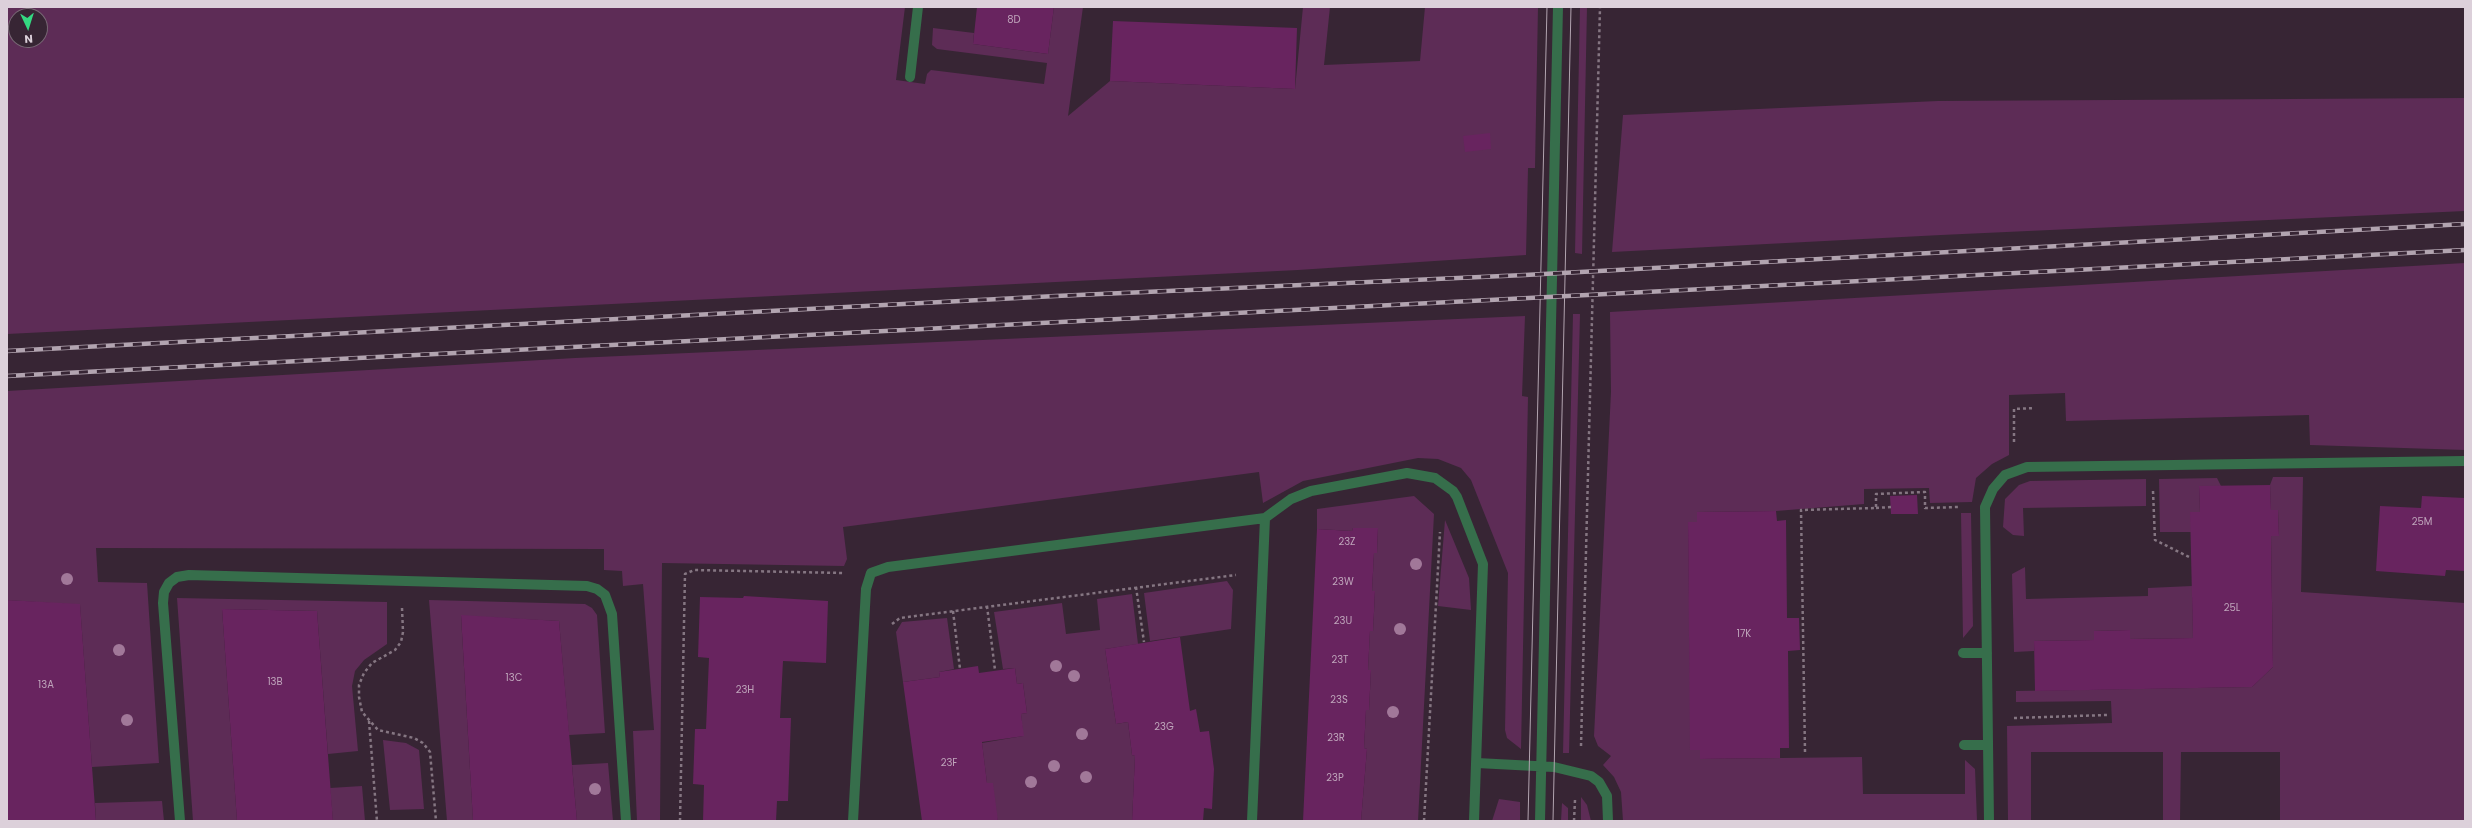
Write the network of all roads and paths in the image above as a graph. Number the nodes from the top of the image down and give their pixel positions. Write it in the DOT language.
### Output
graph roads {
  1 [pos="918,7"];
  2 [pos="1558,7"];
  3 [pos="1600,7"];
  4 [pos="910,77"];
  5 [pos="2035,408"];
  6 [pos="2465,461"];
  7 [pos="2152,465"];
  8 [pos="2015,470"];
  9 [pos="1891,507"];
  10 [pos="1985,507"];
  11 [pos="1876,508"];
  12 [pos="1265,518"];
  13 [pos="1440,531"];
  14 [pos="2191,558"];
  15 [pos="847,576"];
  16 [pos="1239,577"];
  17 [pos="402,581"];
  18 [pos="1136,587"];
  19 [pos="987,606"];
  20 [pos="953,611"];
  21 [pos="890,629"];
  22 [pos="1144,642"];
  23 [pos="1963,653"];
  24 [pos="1987,653"];
  25 [pos="960,669"];
  26 [pos="995,670"];
  27 [pos="2013,711"];
  28 [pos="2106,715"];
  29 [pos="369,721"];
  30 [pos="1964,745"];
  31 [pos="1988,745"];
  32 [pos="1581,747"];
  33 [pos="1806,752"];
  34 [pos="1477,763"];
  35 [pos="1541,766"];
  36 [pos="1575,798"];
  37 [pos="180,821"];
  38 [pos="377,821"];
  39 [pos="436,821"];
  40 [pos="626,821"];
  41 [pos="680,821"];
  42 [pos="853,821"];
  43 [pos="1252,821"];
  44 [pos="1424,821"];
  45 [pos="1474,821"];
  46 [pos="1540,821"];
  47 [pos="1574,821"];
  48 [pos="1608,821"];
  49 [pos="1989,821"];
  1 -- 4 [label="lane"];
  2 -- 35 [label="lane"];
  3 -- 32 [label="path"];
  5 -- 8 [label="path"];
  6 -- 7 [label="lane"];
  7 -- 8 [label="lane"];
  7 -- 14 [label="path"];
  8 -- 10 [label="lane"];
  9 -- 11 [label="path"];
  10 -- 11 [label="path"];
  10 -- 24 [label="lane"];
  11 -- 33 [label="path"];
  12 -- 34 [label="lane"];
  12 -- 42 [label="lane"];
  12 -- 43 [label="lane"];
  13 -- 44 [label="path"];
  15 -- 41 [label="path"];
  16 -- 18 [label="path"];
  17 -- 29 [label="path"];
  17 -- 37 [label="lane"];
  17 -- 40 [label="lane"];
  18 -- 19 [label="path"];
  18 -- 22 [label="path"];
  19 -- 20 [label="path"];
  19 -- 26 [label="path"];
  20 -- 21 [label="path"];
  20 -- 25 [label="path"];
  23 -- 24 [label="lane"];
  24 -- 31 [label="lane"];
  27 -- 28 [label="path"];
  29 -- 38 [label="path"];
  29 -- 39 [label="path"];
  30 -- 31 [label="lane"];
  31 -- 49 [label="lane"];
  34 -- 35 [label="lane"];
  34 -- 45 [label="lane"];
  35 -- 46 [label="lane"];
  35 -- 48 [label="lane"];
  36 -- 47 [label="path"];
}
